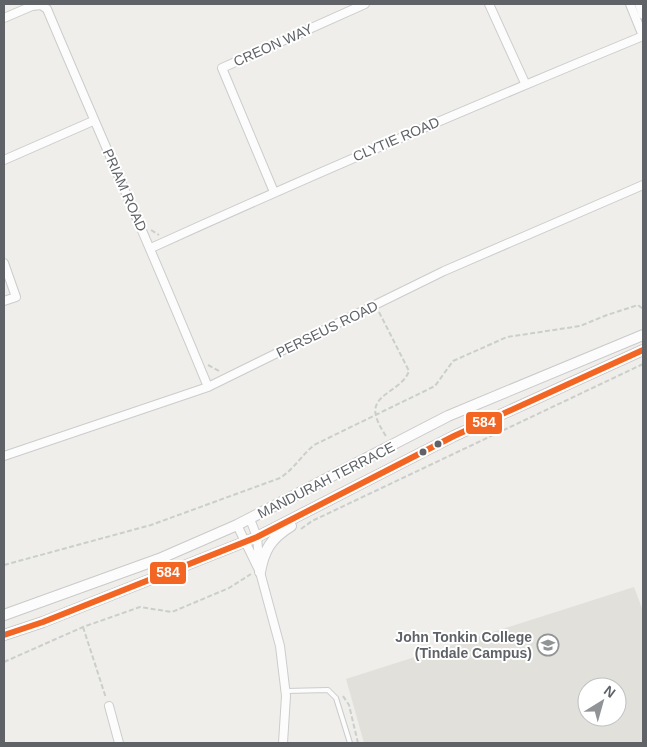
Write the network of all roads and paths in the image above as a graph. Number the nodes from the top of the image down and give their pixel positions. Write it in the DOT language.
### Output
graph roads {
  1 [pos="365,4"];
  2 [pos="489,4"];
  3 [pos="630,4"];
  4 [pos="639,4"];
  5 [pos="356,5"];
  6 [pos="643,15"];
  7 [pos="4,18"];
  8 [pos="643,36"];
  9 [pos="525,83"];
  10 [pos="94,121"];
  11 [pos="4,160"];
  12 [pos="643,185"];
  13 [pos="274,192"];
  14 [pos="151,248"];
  15 [pos="4,263"];
  16 [pos="4,302"];
  17 [pos="643,309"];
  18 [pos="378,310"];
  19 [pos="643,335"];
  20 [pos="643,350"];
  21 [pos="643,364"];
  22 [pos="208,387"];
  23 [pos="376,415"];
  24 [pos="391,448"];
  25 [pos="4,456"];
  26 [pos="400,464"];
  27 [pos="407,475"];
  28 [pos="306,512"];
  29 [pos="250,519"];
  30 [pos="238,525"];
  31 [pos="299,530"];
  32 [pos="257,537"];
  33 [pos="245,541"];
  34 [pos="4,565"];
  35 [pos="260,572"];
  36 [pos="4,615"];
  37 [pos="83,627"];
  38 [pos="4,635"];
  39 [pos="4,662"];
  40 [pos="286,691"];
  41 [pos="338,693"];
  42 [pos="109,706"];
  43 [pos="119,743"];
  44 [pos="283,743"];
  45 [pos="350,743"];
  46 [pos="358,743"];
  1 -- 5 [label="street, CREON WAY"];
  2 -- 9 [label="street"];
  3 -- 8 [label="street"];
  4 -- 6 [label="street"];
  5 -- 13 [label="street, CREON WAY"];
  7 -- 10 [label="street, PRIAM ROAD"];
  8 -- 9 [label="street, CLYTIE ROAD"];
  9 -- 13 [label="street, CLYTIE ROAD"];
  10 -- 11 [label="street"];
  10 -- 14 [label="street, PRIAM ROAD"];
  12 -- 22 [label="street, PERSEUS ROAD"];
  13 -- 14 [label="street, CLYTIE ROAD"];
  14 -- 22 [label="street, PRIAM ROAD"];
  15 -- 16 [label="street"];
  17 -- 23 [label="path"];
  18 -- 23 [label="path"];
  19 -- 24 [label="main road, MANDURAH TERRACE"];
  20 -- 26 [label="main road, MANDURAH TERRACE"];
  21 -- 27 [label="path"];
  22 -- 25 [label="street, PERSEUS ROAD"];
  23 -- 24 [label="path"];
  23 -- 34 [label="path"];
  24 -- 29 [label="main road, MANDURAH TERRACE"];
  26 -- 27 [label="path"];
  26 -- 28 [label="main road, MANDURAH TERRACE"];
  27 -- 31 [label="path"];
  28 -- 32 [label="main road, MANDURAH TERRACE"];
  28 -- 35 [label="main road"];
  29 -- 30 [label="main road, MANDURAH TERRACE"];
  29 -- 32 [label="street"];
  30 -- 33 [label="street"];
  30 -- 36 [label="main road, MANDURAH TERRACE"];
  32 -- 33 [label="main road, MANDURAH TERRACE"];
  32 -- 35 [label="street"];
  33 -- 35 [label="street"];
  33 -- 38 [label="main road, MANDURAH TERRACE"];
  35 -- 37 [label="path"];
  35 -- 40 [label="street"];
  37 -- 39 [label="path"];
  37 -- 42 [label="path"];
  40 -- 44 [label="street"];
  40 -- 45 [label="lane"];
  41 -- 46 [label="path"];
  42 -- 43 [label="street"];
}
